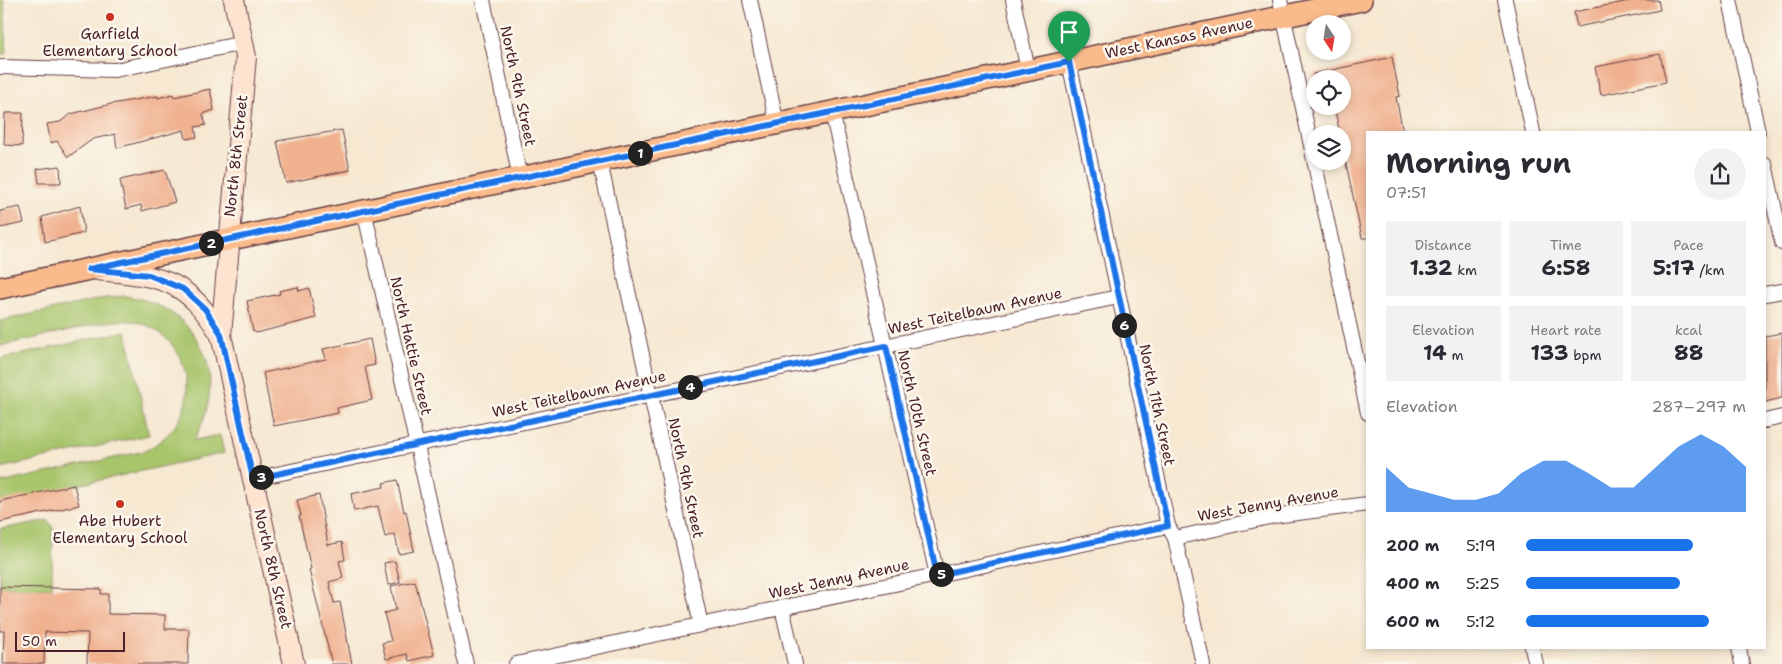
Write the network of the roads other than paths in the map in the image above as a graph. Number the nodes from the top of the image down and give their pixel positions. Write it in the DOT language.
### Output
graph roads {
  1 [pos="234,0"];
  2 [pos="483,0"];
  3 [pos="750,0"];
  4 [pos="1013,0"];
  5 [pos="1361,0"];
  6 [pos="1505,0"];
  7 [pos="1730,0"];
  8 [pos="1282,8"];
  9 [pos="243,43"];
  10 [pos="1069,62"];
  11 [pos="0,67"];
  12 [pos="1028,70"];
  13 [pos="832,112"];
  14 [pos="777,124"];
  15 [pos="1533,131"];
  16 [pos="1758,131"];
  17 [pos="600,162"];
  18 [pos="1766,169"];
  19 [pos="520,178"];
  20 [pos="364,210"];
  21 [pos="228,239"];
  22 [pos="1782,244"];
  23 [pos="89,269"];
  24 [pos="0,288"];
  25 [pos="1782,291"];
  26 [pos="1766,294"];
  27 [pos="1118,297"];
  28 [pos="221,334"];
  29 [pos="886,346"];
  30 [pos="651,395"];
  31 [pos="1366,404"];
  32 [pos="1782,417"];
  33 [pos="1766,421"];
  34 [pos="416,445"];
  35 [pos="253,479"];
  36 [pos="1366,504"];
  37 [pos="1172,532"];
  38 [pos="937,575"];
  39 [pos="782,608"];
  40 [pos="701,625"];
  41 [pos="1532,649"];
  42 [pos="1739,649"];
  43 [pos="294,664"];
  44 [pos="466,664"];
  45 [pos="516,664"];
  46 [pos="795,664"];
  47 [pos="1203,664"];
  48 [pos="1535,664"];
  49 [pos="1742,664"];
  1 -- 9 [label="street, North 8th Street"];
  2 -- 19 [label="street, North 9th Street"];
  3 -- 14 [label="street"];
  4 -- 12 [label="street"];
  5 -- 8 [label="main road, West Kansas Avenue"];
  6 -- 15 [label="street"];
  7 -- 16 [label="street"];
  8 -- 10 [label="main road, West Kansas Avenue"];
  8 -- 31 [label="street"];
  9 -- 11 [label="street"];
  9 -- 21 [label="street, North 8th Street"];
  10 -- 12 [label="main road, West Kansas Avenue"];
  10 -- 27 [label="street, North 11th Street"];
  12 -- 13 [label="main road, West Kansas Avenue"];
  13 -- 14 [label="main road, West Kansas Avenue"];
  13 -- 29 [label="street, North 10th Street"];
  14 -- 17 [label="main road, West Kansas Avenue"];
  17 -- 19 [label="main road, West Kansas Avenue"];
  17 -- 30 [label="street, North 9th Street"];
  18 -- 22 [label="street"];
  19 -- 20 [label="main road, West Kansas Avenue"];
  20 -- 21 [label="main road, West Kansas Avenue"];
  20 -- 34 [label="street, North Hattie Street"];
  21 -- 23 [label="main road, West Kansas Avenue"];
  21 -- 28 [label="street, North 8th Street"];
  23 -- 24 [label="main road, West Kansas Avenue"];
  23 -- 28 [label="street"];
  25 -- 26 [label="street"];
  27 -- 29 [label="street, West Teitelbaum Avenue"];
  27 -- 37 [label="street, North 11th Street"];
  28 -- 35 [label="street, North 8th Street"];
  29 -- 30 [label="street, West Teitelbaum Avenue"];
  29 -- 38 [label="street, North 10th Street"];
  30 -- 34 [label="street, West Teitelbaum Avenue"];
  30 -- 40 [label="street, North 9th Street"];
  32 -- 33 [label="street"];
  34 -- 35 [label="street, West Teitelbaum Avenue"];
  34 -- 44 [label="street, North Hattie Street"];
  35 -- 43 [label="street, North 8th Street"];
  36 -- 37 [label="street, West Jenny Avenue"];
  37 -- 38 [label="street, West Jenny Avenue"];
  37 -- 47 [label="street, North 11th Street"];
  38 -- 39 [label="street, West Jenny Avenue"];
  39 -- 40 [label="street, West Jenny Avenue"];
  39 -- 46 [label="street"];
  40 -- 45 [label="street, West Jenny Avenue"];
  41 -- 48 [label="street"];
  42 -- 49 [label="street"];
}
